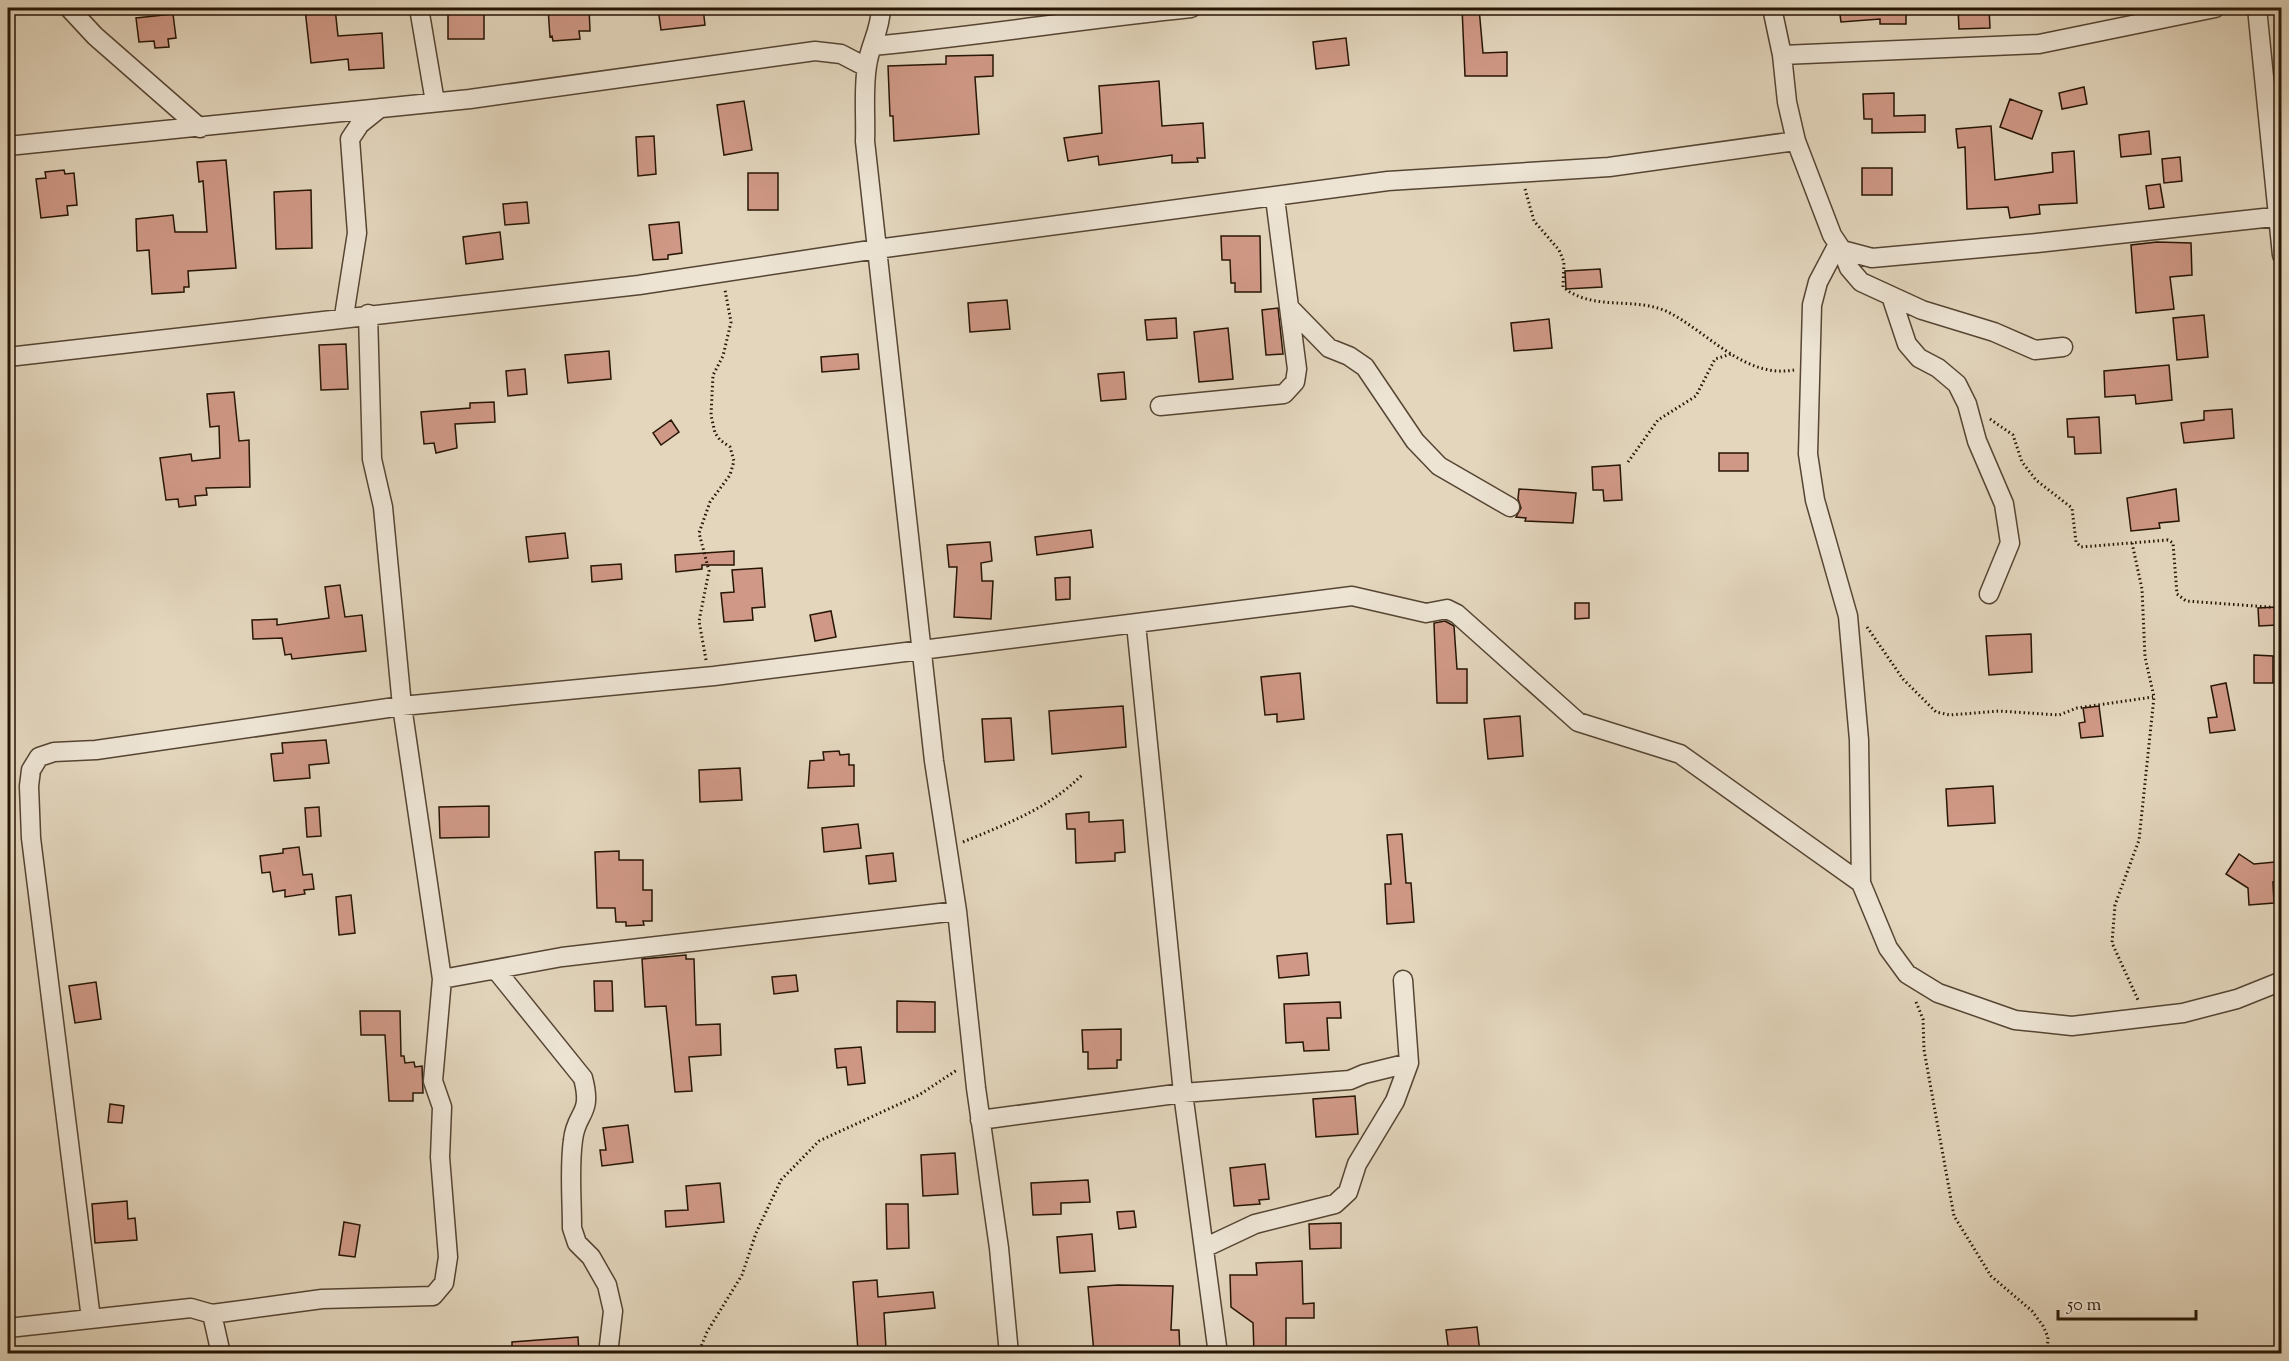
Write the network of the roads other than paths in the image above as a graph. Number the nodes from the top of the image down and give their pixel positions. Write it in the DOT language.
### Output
graph roads {
  1 [pos="69,8"];
  2 [pos="419,8"];
  3 [pos="881,8"];
  4 [pos="1191,8"];
  5 [pos="1772,8"];
  6 [pos="2216,8"];
  7 [pos="2257,8"];
  8 [pos="872,46"];
  9 [pos="1782,55"];
  10 [pos="866,67"];
  11 [pos="435,102"];
  12 [pos="382,107"];
  13 [pos="200,128"];
  14 [pos="1796,141"];
  15 [pos="8,146"];
  16 [pos="1275,198"];
  17 [pos="2279,217"];
  18 [pos="1840,247"];
  19 [pos="877,249"];
  20 [pos="2282,255"];
  21 [pos="1891,296"];
  22 [pos="1289,307"];
  23 [pos="368,314"];
  24 [pos="344,316"];
  25 [pos="2063,347"];
  26 [pos="8,357"];
  27 [pos="1160,406"];
  28 [pos="1510,507"];
  29 [pos="1989,594"];
  30 [pos="1136,624"];
  31 [pos="923,651"];
  32 [pos="402,706"];
  33 [pos="1861,883"];
  34 [pos="957,911"];
  35 [pos="496,970"];
  36 [pos="442,979"];
  37 [pos="1403,980"];
  38 [pos="2282,981"];
  39 [pos="1409,1063"];
  40 [pos="1183,1093"];
  41 [pos="980,1120"];
  42 [pos="1204,1248"];
  43 [pos="212,1314"];
  44 [pos="91,1319"];
  45 [pos="8,1328"];
  46 [pos="221,1353"];
  47 [pos="608,1353"];
  48 [pos="1009,1353"];
  49 [pos="1218,1353"];
  1 -- 13 [label="street"];
  2 -- 11 [label="street"];
  3 -- 8 [label="street"];
  4 -- 8 [label="street"];
  5 -- 9 [label="street"];
  6 -- 9 [label="street"];
  7 -- 17 [label="street"];
  8 -- 10 [label="street"];
  9 -- 14 [label="street"];
  10 -- 11 [label="street"];
  10 -- 19 [label="street"];
  11 -- 12 [label="street"];
  12 -- 13 [label="street"];
  12 -- 24 [label="street"];
  13 -- 15 [label="street"];
  14 -- 16 [label="street"];
  14 -- 18 [label="street"];
  16 -- 19 [label="street"];
  16 -- 22 [label="street"];
  17 -- 18 [label="street"];
  17 -- 20 [label="street"];
  18 -- 21 [label="street"];
  18 -- 33 [label="street"];
  19 -- 23 [label="street"];
  19 -- 31 [label="street"];
  21 -- 25 [label="street"];
  21 -- 29 [label="street"];
  22 -- 27 [label="street"];
  22 -- 28 [label="street"];
  23 -- 24 [label="street"];
  23 -- 32 [label="street"];
  24 -- 26 [label="street"];
  30 -- 31 [label="street"];
  30 -- 33 [label="street"];
  30 -- 40 [label="street"];
  31 -- 32 [label="street"];
  31 -- 34 [label="street"];
  32 -- 36 [label="street"];
  32 -- 44 [label="street"];
  33 -- 38 [label="street"];
  34 -- 35 [label="street"];
  34 -- 41 [label="street"];
  35 -- 36 [label="street"];
  35 -- 47 [label="street"];
  36 -- 43 [label="street"];
  37 -- 39 [label="street"];
  39 -- 40 [label="street"];
  39 -- 42 [label="street"];
  40 -- 41 [label="street"];
  40 -- 42 [label="street"];
  41 -- 48 [label="street"];
  42 -- 49 [label="street"];
  43 -- 44 [label="street"];
  43 -- 46 [label="street"];
  44 -- 45 [label="street"];
}
